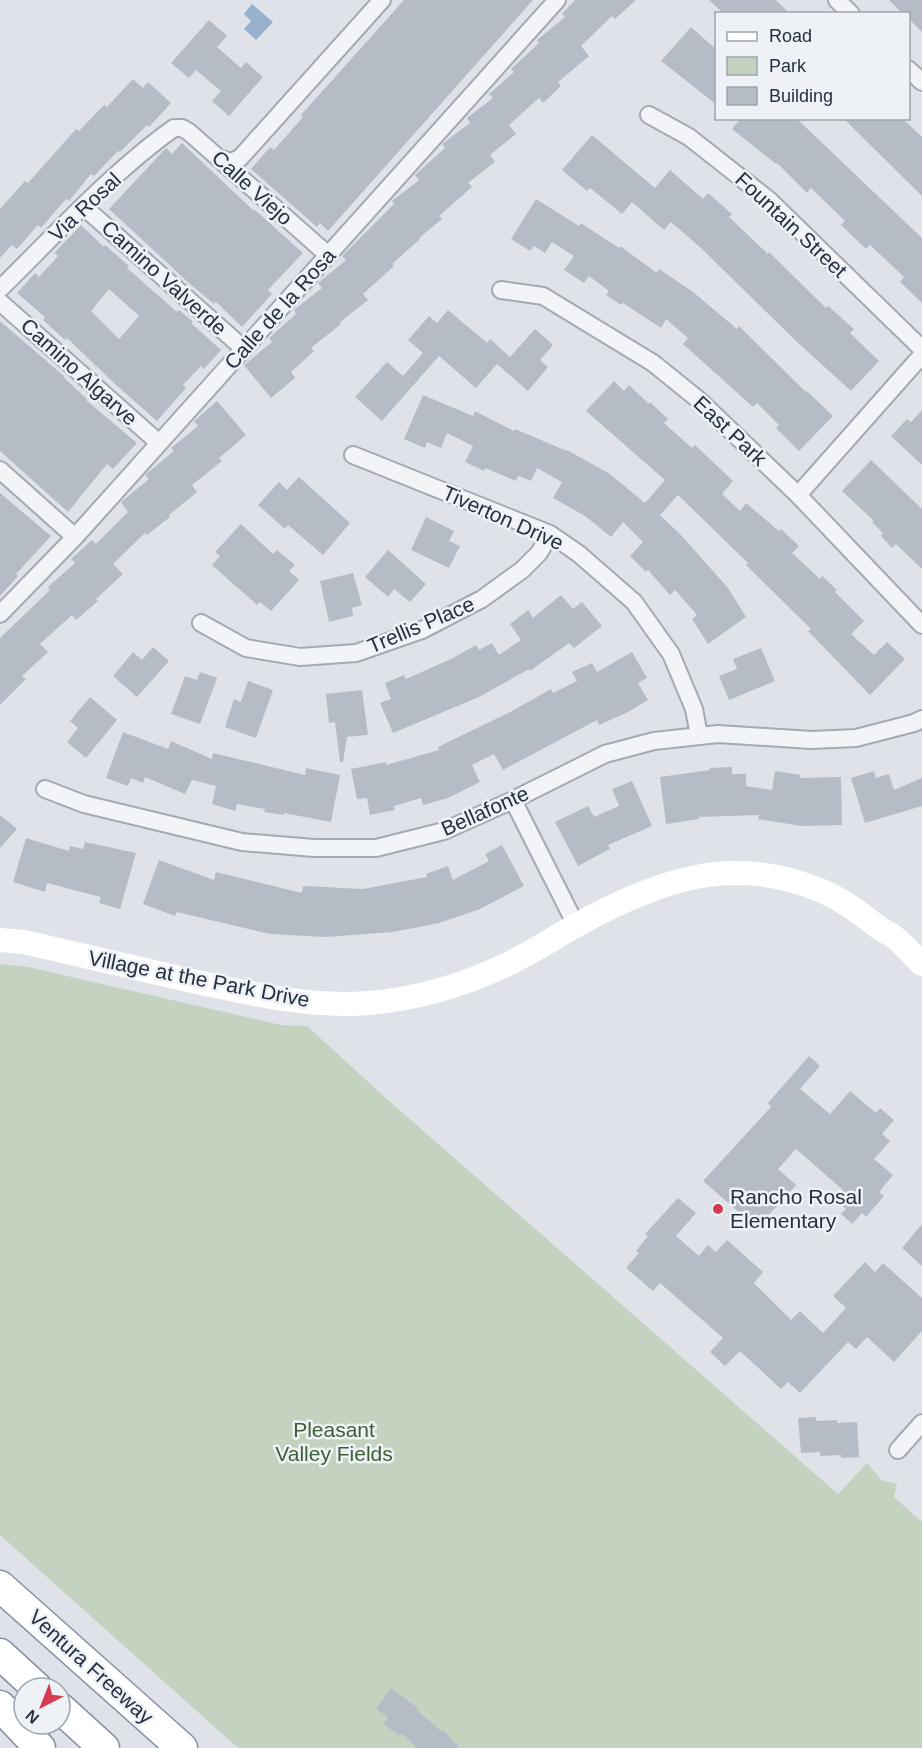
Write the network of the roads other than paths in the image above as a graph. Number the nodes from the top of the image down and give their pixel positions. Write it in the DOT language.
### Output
graph roads {
  1 [pos="382,0"];
  2 [pos="557,0"];
  3 [pos="837,0"];
  4 [pos="849,12"];
  5 [pos="910,70"];
  6 [pos="922,82"];
  7 [pos="650,115"];
  8 [pos="174,128"];
  9 [pos="218,158"];
  10 [pos="84,207"];
  11 [pos="328,255"];
  12 [pos="0,289"];
  13 [pos="501,290"];
  14 [pos="0,302"];
  15 [pos="244,349"];
  16 [pos="922,349"];
  17 [pos="922,355"];
  18 [pos="159,443"];
  19 [pos="353,455"];
  20 [pos="0,470"];
  21 [pos="798,495"];
  22 [pos="550,534"];
  23 [pos="75,537"];
  24 [pos="0,614"];
  25 [pos="201,623"];
  26 [pos="922,626"];
  27 [pos="922,719"];
  28 [pos="699,735"];
  29 [pos="45,789"];
  30 [pos="513,800"];
  31 [pos="576,926"];
  32 [pos="0,940"];
  33 [pos="919,956"];
  34 [pos="922,1423"];
  35 [pos="898,1450"];
  36 [pos="0,1586"];
  37 [pos="0,1654"];
  38 [pos="25,1676"];
  39 [pos="0,1706"];
  40 [pos="72,1719"];
  41 [pos="40,1748"];
  42 [pos="104,1748"];
  43 [pos="182,1748"];
  1 -- 9 [label="street"];
  2 -- 11 [label="street, Calle de la Rosa"];
  3 -- 4 [label="street"];
  5 -- 6 [label="street"];
  7 -- 16 [label="street, Fountain Street"];
  8 -- 9 [label="street, Calle Viejo"];
  8 -- 10 [label="street, Via Rosal"];
  9 -- 11 [label="street, Calle Viejo"];
  10 -- 12 [label="street, Via Rosal"];
  10 -- 15 [label="street, Camino Valverde"];
  11 -- 15 [label="street, Calle de la Rosa"];
  13 -- 21 [label="street, East Park"];
  14 -- 18 [label="street, Camino Algarve"];
  15 -- 18 [label="street, Calle de la Rosa"];
  17 -- 21 [label="street"];
  18 -- 23 [label="street, Calle de la Rosa"];
  19 -- 22 [label="street, Tiverton Drive"];
  20 -- 23 [label="street"];
  21 -- 26 [label="street, East Park"];
  22 -- 25 [label="street, Trellis Place"];
  22 -- 28 [label="street, Tiverton Drive"];
  23 -- 24 [label="street, Calle de la Rosa"];
  27 -- 28 [label="street, Bellafonte"];
  28 -- 30 [label="street, Bellafonte"];
  29 -- 30 [label="street, Bellafonte"];
  30 -- 31 [label="street"];
  31 -- 32 [label="street, Village at the Park Drive"];
  31 -- 33 [label="street, Village at the Park Drive"];
  34 -- 35 [label="street"];
  36 -- 43 [label="highway, Ventura Freeway"];
  37 -- 38 [label="highway"];
  39 -- 41 [label="highway"];
  40 -- 42 [label="highway"];
}
